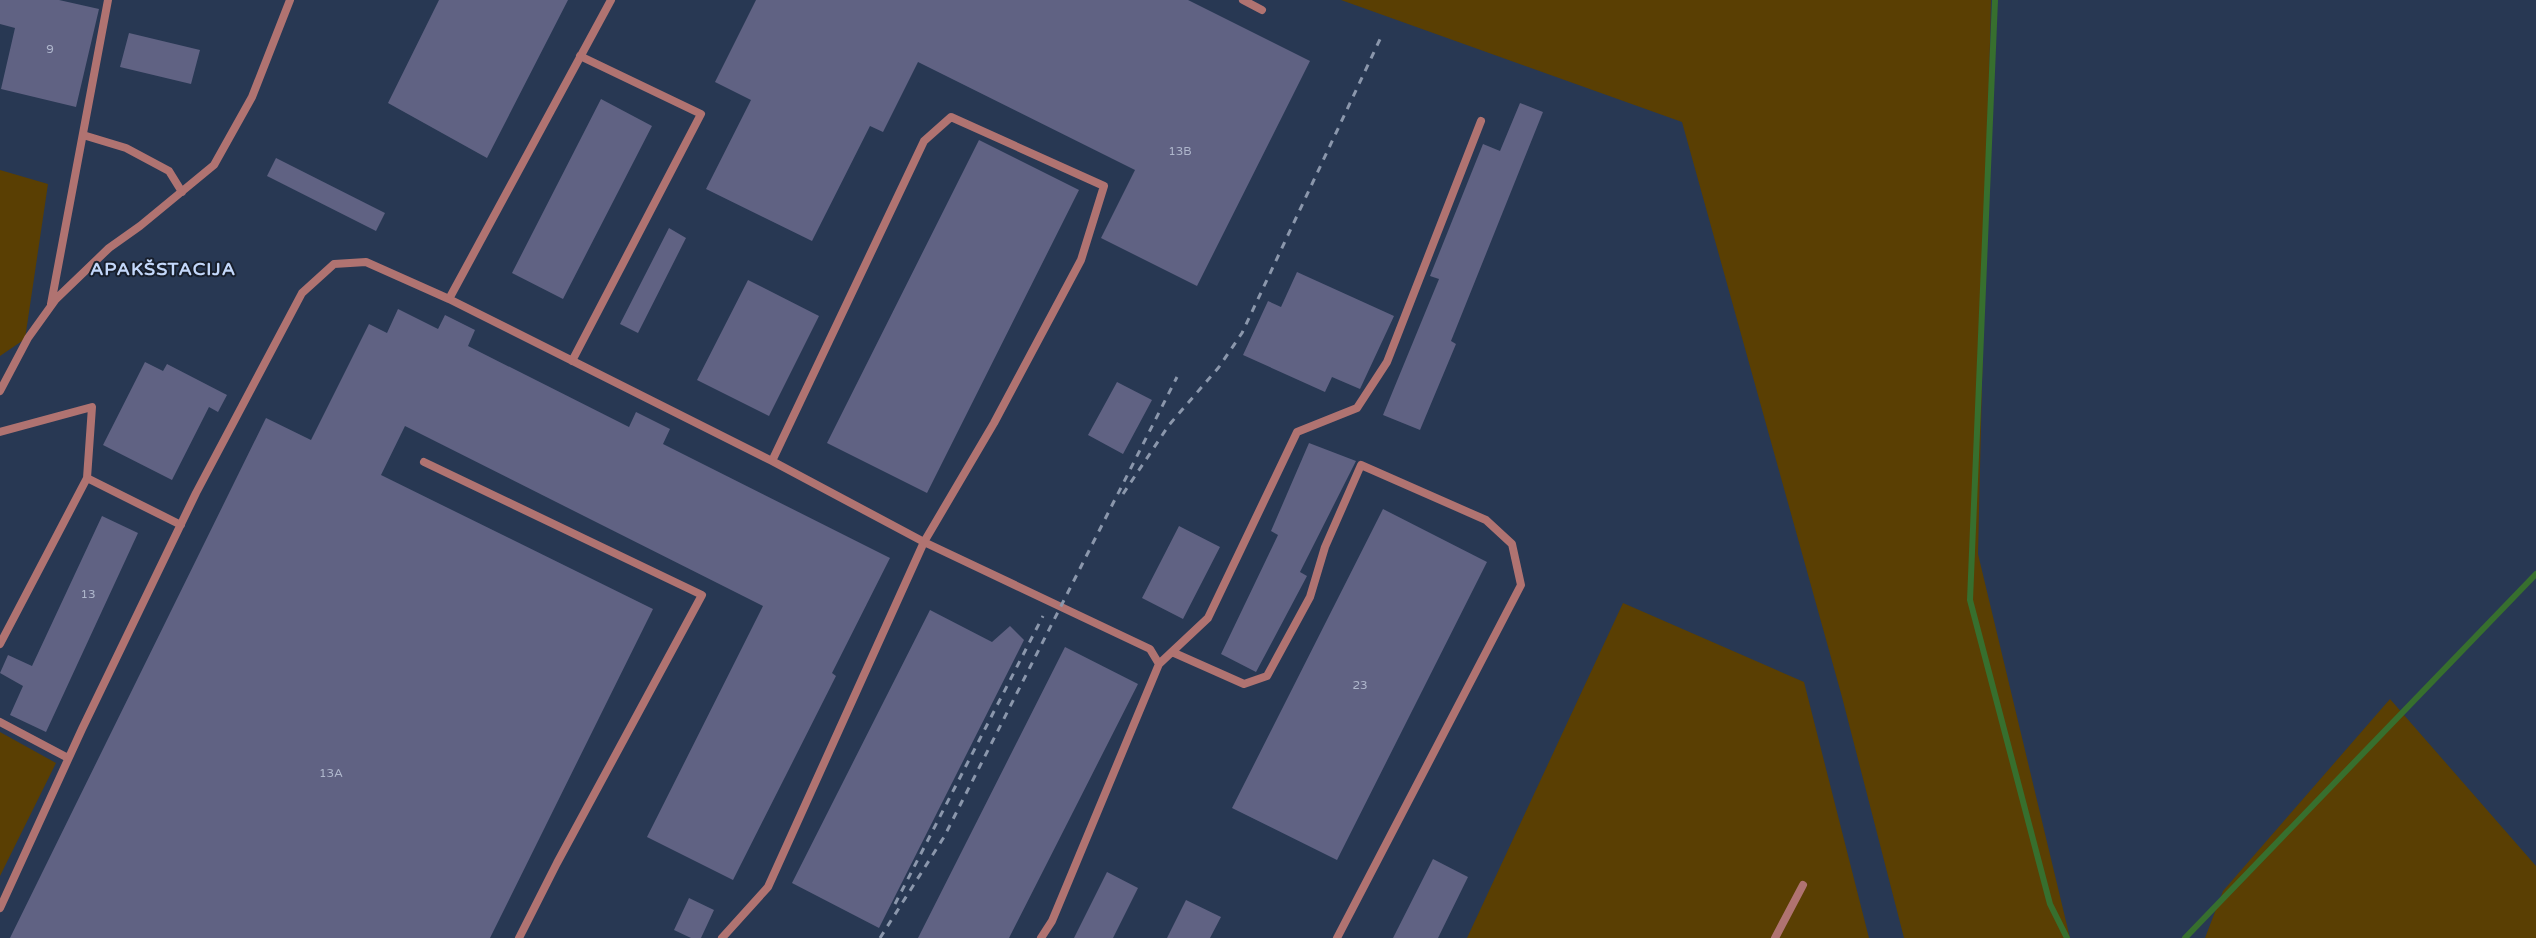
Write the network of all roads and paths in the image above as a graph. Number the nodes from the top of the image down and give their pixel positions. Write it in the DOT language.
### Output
graph roads {
  1 [pos="108,0"];
  2 [pos="290,0"];
  3 [pos="611,0"];
  4 [pos="1243,0"];
  5 [pos="1262,10"];
  6 [pos="580,56"];
  7 [pos="1481,121"];
  8 [pos="83,135"];
  9 [pos="182,192"];
  10 [pos="449,299"];
  11 [pos="51,306"];
  12 [pos="572,361"];
  13 [pos="0,391"];
  14 [pos="0,432"];
  15 [pos="772,461"];
  16 [pos="424,462"];
  17 [pos="87,478"];
  18 [pos="181,525"];
  19 [pos="924,542"];
  20 [pos="0,644"];
  21 [pos="1172,652"];
  22 [pos="1159,664"];
  23 [pos="0,722"];
  24 [pos="68,758"];
  25 [pos="1803,885"];
  26 [pos="0,908"];
  27 [pos="520,938"];
  28 [pos="722,938"];
  29 [pos="1041,938"];
  30 [pos="1337,938"];
  31 [pos="1776,938"];
  1 -- 8 [label="lane"];
  2 -- 9 [label="lane"];
  3 -- 6 [label="lane"];
  4 -- 5 [label="lane"];
  6 -- 10 [label="lane"];
  6 -- 12 [label="lane"];
  7 -- 21 [label="lane"];
  8 -- 9 [label="lane"];
  8 -- 11 [label="lane"];
  9 -- 11 [label="lane"];
  10 -- 12 [label="lane"];
  10 -- 18 [label="lane"];
  11 -- 13 [label="lane"];
  12 -- 15 [label="lane"];
  14 -- 17 [label="lane"];
  15 -- 19 [label="lane"];
  15 -- 19 [label="lane"];
  16 -- 27 [label="lane"];
  17 -- 18 [label="lane"];
  17 -- 20 [label="lane"];
  18 -- 24 [label="lane"];
  19 -- 22 [label="lane"];
  19 -- 28 [label="lane"];
  21 -- 22 [label="lane"];
  21 -- 30 [label="lane"];
  22 -- 29 [label="lane"];
  23 -- 24 [label="lane"];
  24 -- 26 [label="lane"];
  25 -- 31 [label="lane"];
}
